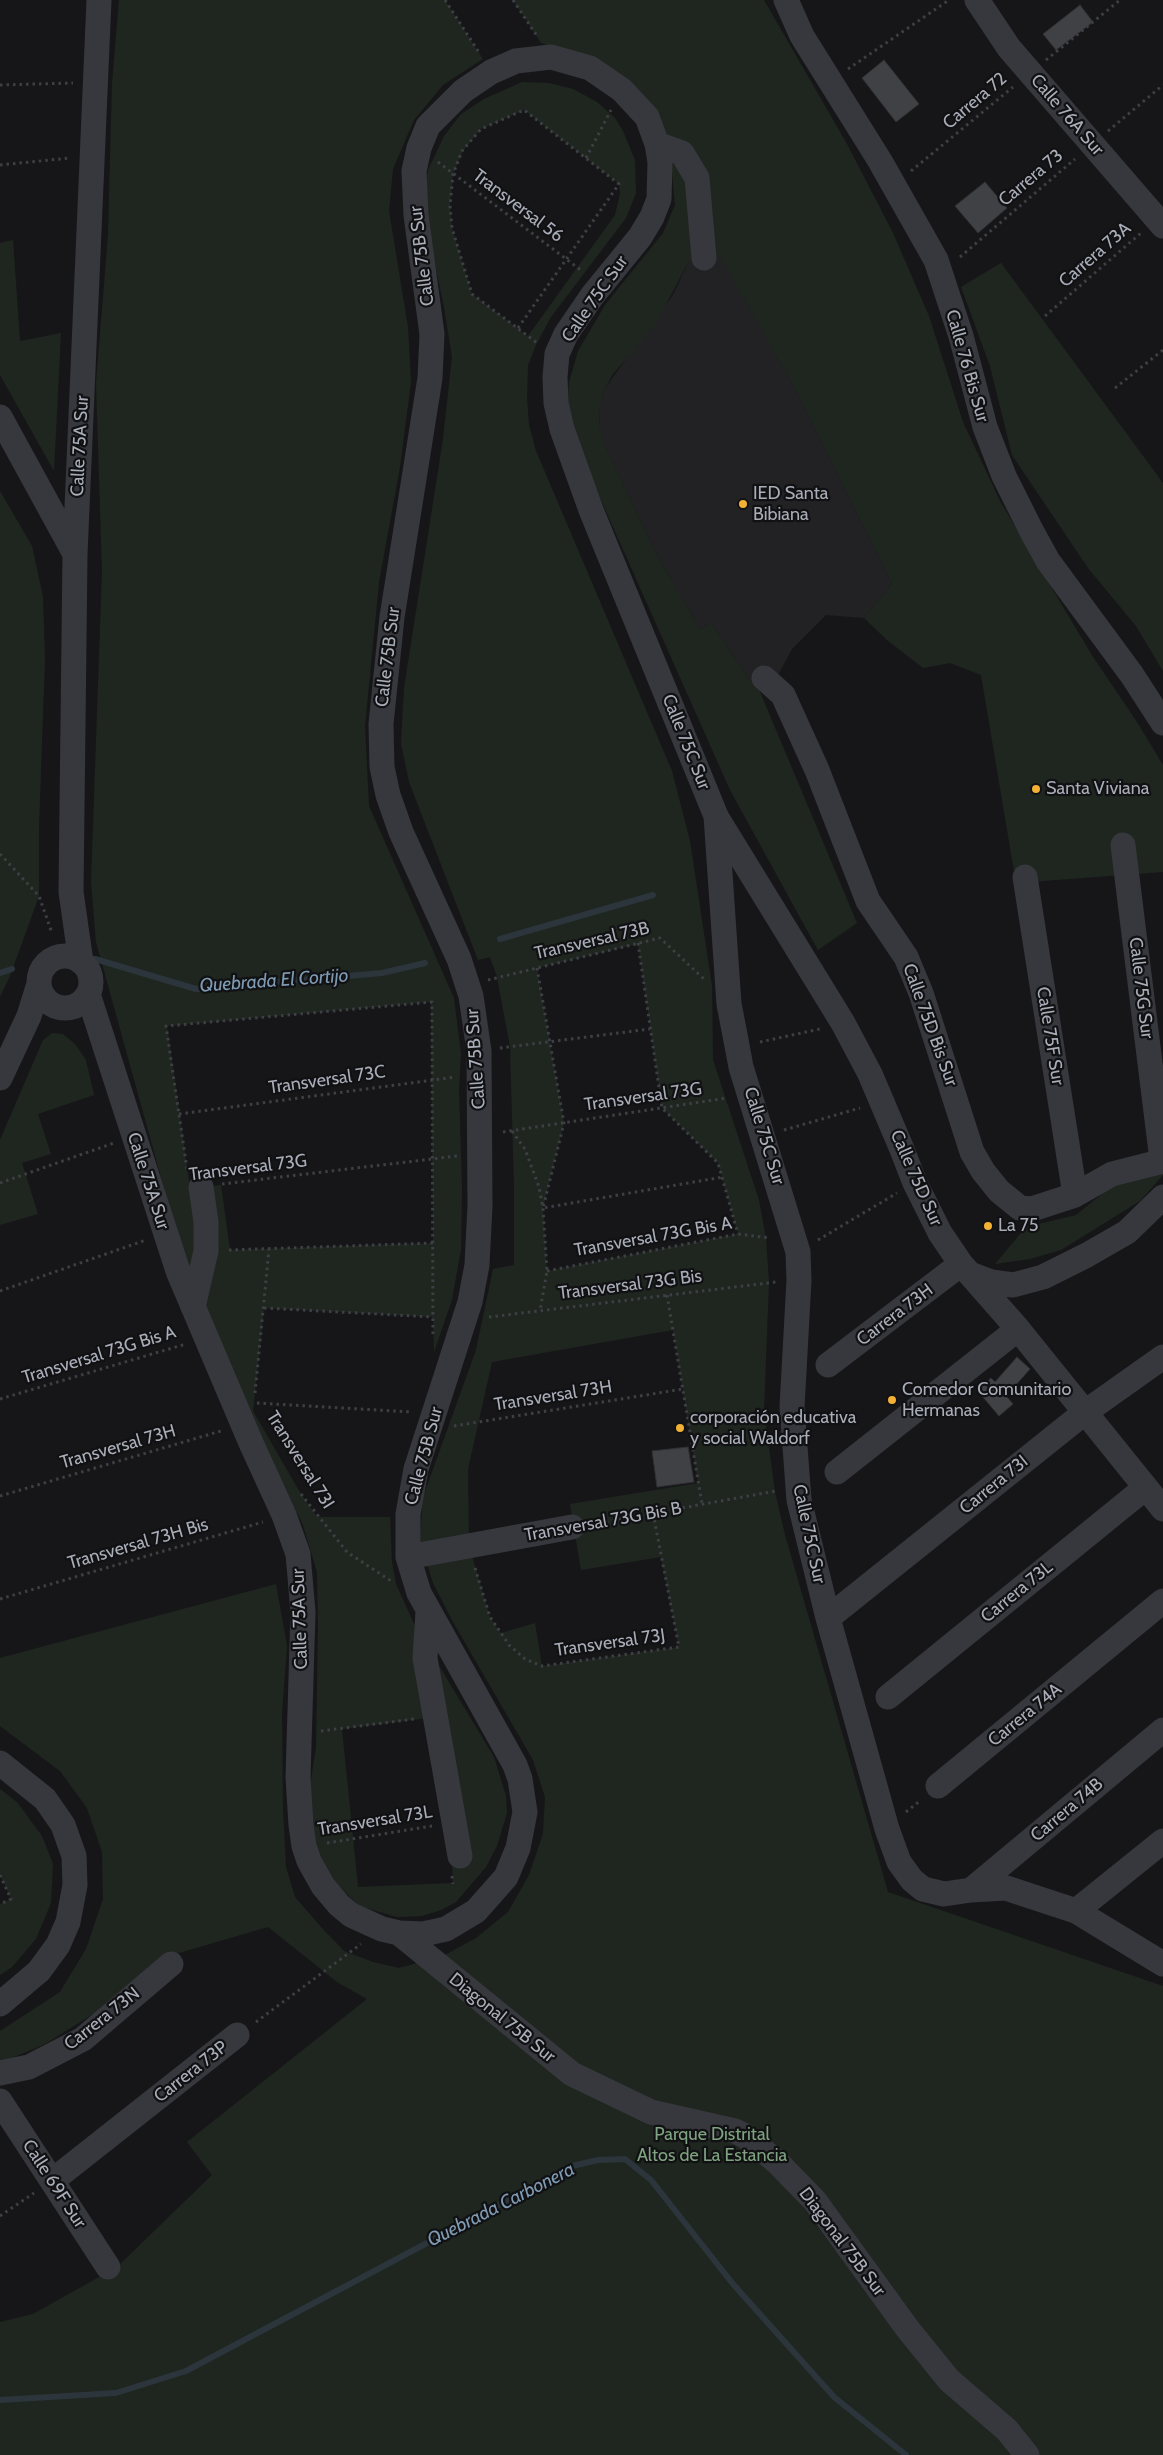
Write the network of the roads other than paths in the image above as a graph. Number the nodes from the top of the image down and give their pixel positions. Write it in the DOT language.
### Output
graph roads {
  1 [pos="99,0"];
  2 [pos="786,0"];
  3 [pos="977,0"];
  4 [pos="659,153"];
  5 [pos="1160,222"];
  6 [pos="704,258"];
  7 [pos="0,418"];
  8 [pos="75,554"];
  9 [pos="764,678"];
  10 [pos="1163,723"];
  11 [pos="716,816"];
  12 [pos="1123,845"];
  13 [pos="1025,877"];
  14 [pos="71,892"];
  15 [pos="81,962"];
  16 [pos="48,964"];
  17 [pos="71,1002"];
  18 [pos="19,1039"];
  19 [pos="0,1078"];
  20 [pos="1162,1160"];
  21 [pos="196,1188"];
  22 [pos="1075,1195"];
  23 [pos="1163,1197"];
  24 [pos="965,1269"];
  25 [pos="193,1307"];
  26 [pos="1018,1329"];
  27 [pos="1163,1357"];
  28 [pos="828,1365"];
  29 [pos="1084,1413"];
  30 [pos="837,1472"];
  31 [pos="1146,1488"];
  32 [pos="1163,1509"];
  33 [pos="572,1528"];
  34 [pos="408,1557"];
  35 [pos="1163,1601"];
  36 [pos="424,1602"];
  37 [pos="828,1618"];
  38 [pos="888,1697"];
  39 [pos="1163,1730"];
  40 [pos="0,1763"];
  41 [pos="938,1786"];
  42 [pos="1163,1841"];
  43 [pos="460,1856"];
  44 [pos="971,1890"];
  45 [pos="1076,1911"];
  46 [pos="390,1931"];
  47 [pos="170,1964"];
  48 [pos="1163,1964"];
  49 [pos="0,2004"];
  50 [pos="237,2036"];
  51 [pos="0,2073"];
  52 [pos="0,2101"];
  53 [pos="52,2181"];
  54 [pos="108,2268"];
  55 [pos="1027,2455"];
  1 -- 8 [label="street, Calle 75A Sur"];
  2 -- 10 [label="street, Calle 76 Bis Sur"];
  3 -- 5 [label="street, Calle 76A Sur"];
  4 -- 6 [label="street"];
  4 -- 11 [label="street, Calle 75C Sur"];
  4 -- 34 [label="street, Calle 75B Sur"];
  7 -- 8 [label="street"];
  8 -- 14 [label="street, Calle 75A Sur"];
  9 -- 22 [label="street, Calle 75D Bis Sur"];
  11 -- 24 [label="street, Calle 75D Sur"];
  11 -- 37 [label="street, Calle 75C Sur"];
  12 -- 20 [label="street, Calle 75G Sur"];
  13 -- 22 [label="street, Calle 75F Sur"];
  14 -- 15 [label="street, Calle 75A Sur"];
  14 -- 16 [label="street, Calle 75A Sur"];
  15 -- 16 [label="street"];
  15 -- 17 [label="street"];
  16 -- 17 [label="street"];
  16 -- 18 [label="street, Calle 75A Sur"];
  17 -- 18 [label="street"];
  17 -- 25 [label="street, Calle 75A Sur"];
  18 -- 19 [label="street"];
  20 -- 22 [label="street"];
  21 -- 25 [label="street"];
  23 -- 24 [label="street"];
  24 -- 26 [label="street, Calle 75D Sur"];
  24 -- 28 [label="street, Carrera 73H"];
  25 -- 46 [label="street, Calle 75A Sur"];
  26 -- 29 [label="street, Calle 75D Sur"];
  26 -- 30 [label="street"];
  27 -- 29 [label="street, Carrera 73I"];
  29 -- 31 [label="street, Calle 75D Sur"];
  29 -- 37 [label="street, Carrera 73I"];
  31 -- 32 [label="street, Calle 75D Sur"];
  31 -- 38 [label="street, Carrera 73L"];
  33 -- 34 [label="street, Transversal 73G Bis B"];
  34 -- 36 [label="street, Calle 75B Sur"];
  35 -- 41 [label="street, Carrera 74A"];
  36 -- 43 [label="street"];
  36 -- 46 [label="street, Calle 75B Sur"];
  37 -- 44 [label="street, Calle 75C Sur"];
  39 -- 44 [label="street, Carrera 74B"];
  40 -- 49 [label="street"];
  42 -- 45 [label="street"];
  44 -- 45 [label="street, Calle 75C Sur"];
  45 -- 48 [label="street, Calle 75C Sur"];
  46 -- 55 [label="street, Diagonal 75B Sur"];
  47 -- 51 [label="street, Carrera 73N"];
  50 -- 53 [label="street, Carrera 73P"];
  52 -- 53 [label="street, Calle 69F Sur"];
  53 -- 54 [label="street, Calle 69F Sur"];
}
